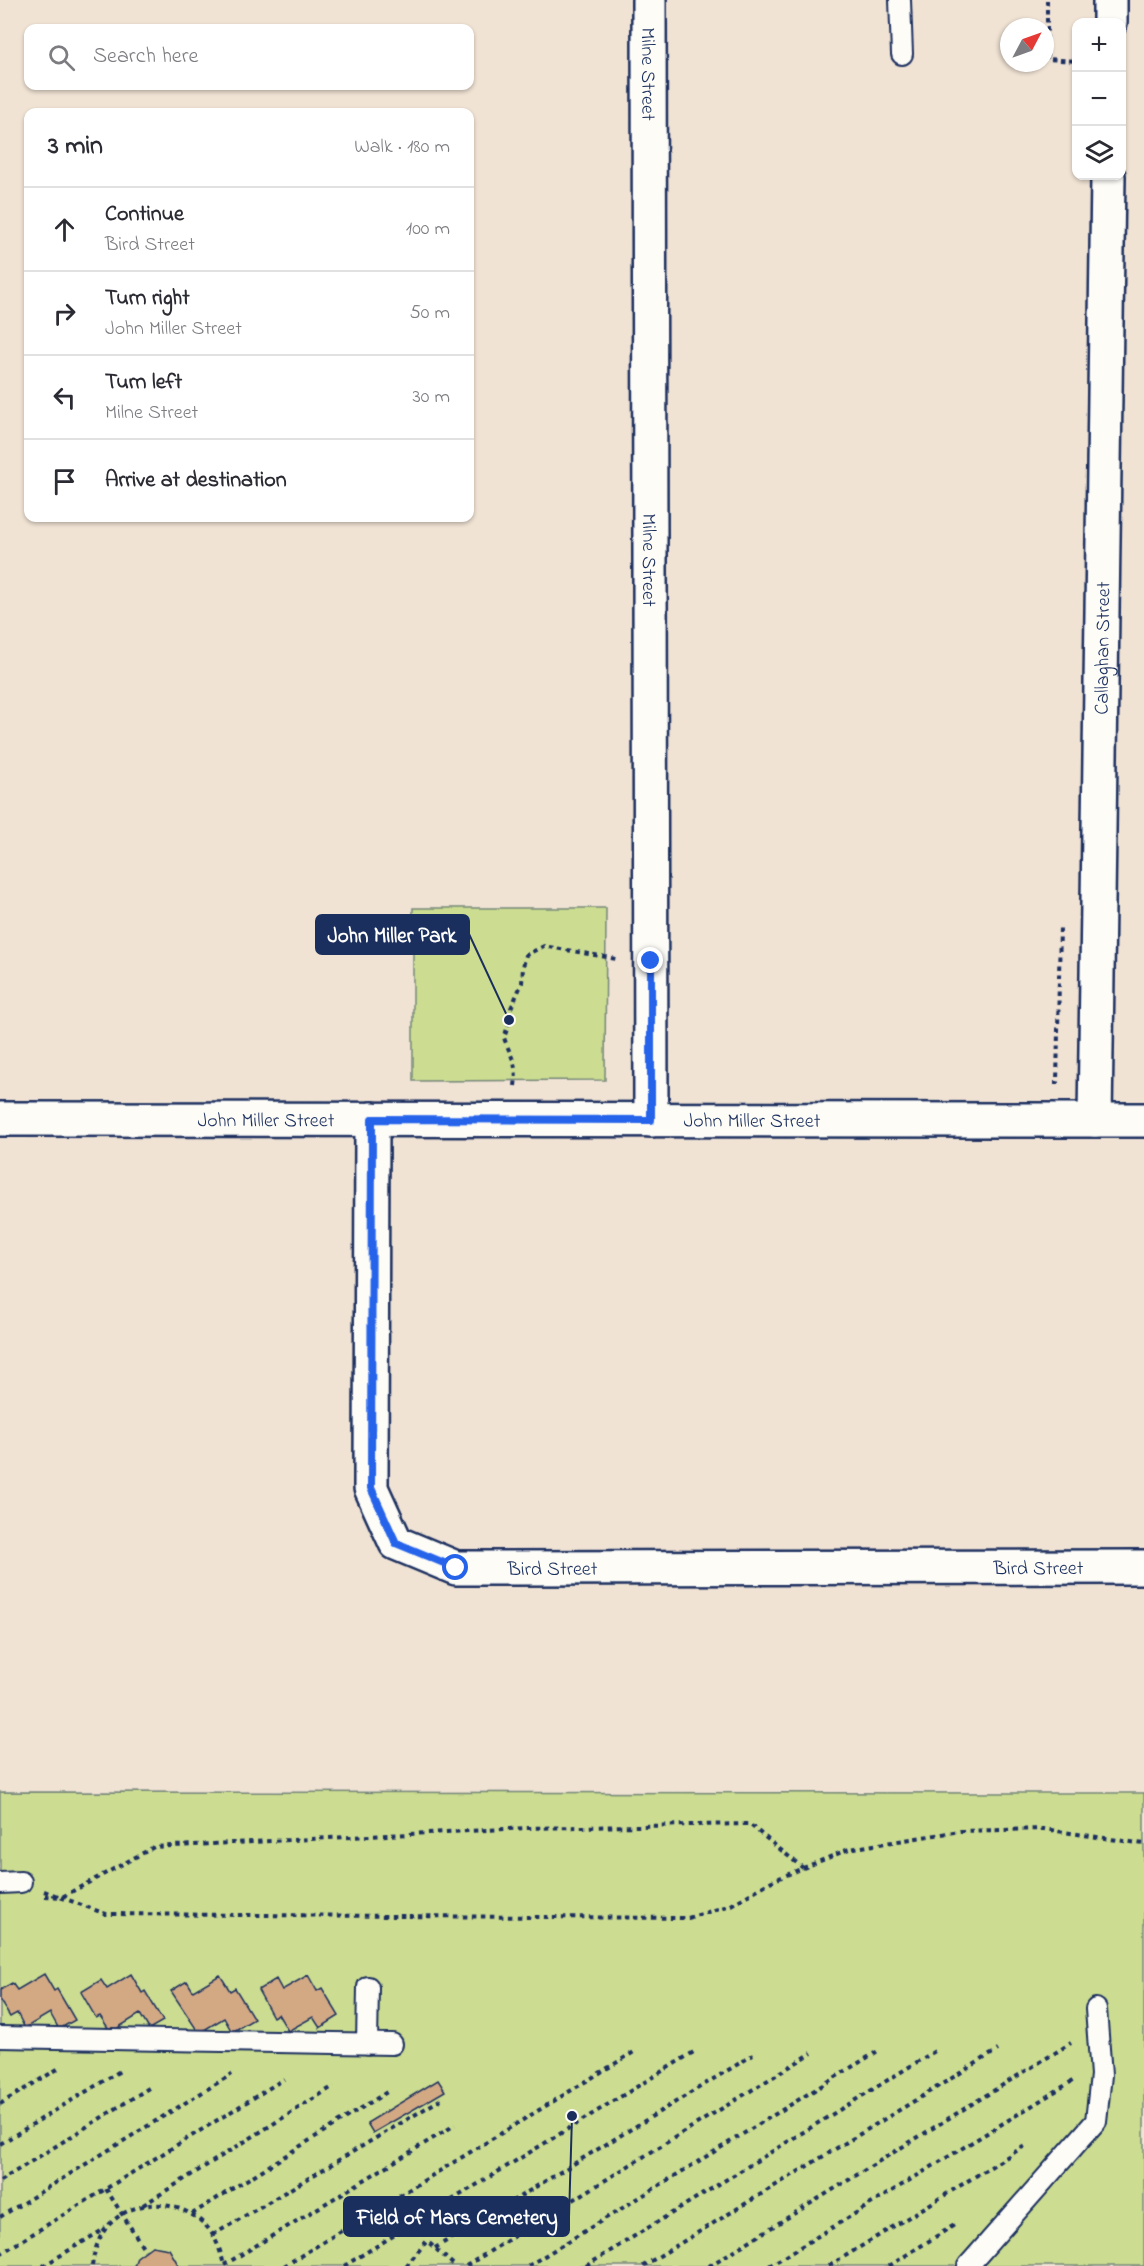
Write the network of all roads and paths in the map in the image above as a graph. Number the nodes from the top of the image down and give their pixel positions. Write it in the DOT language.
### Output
graph roads {
  1 [pos="650,0"];
  2 [pos="900,0"];
  3 [pos="1047,0"];
  4 [pos="1110,0"];
  5 [pos="1110,18"];
  6 [pos="902,54"];
  7 [pos="1072,61"];
  8 [pos="1108,180"];
  9 [pos="651,961"];
  10 [pos="515,1087"];
  11 [pos="0,1119"];
  12 [pos="372,1119"];
  13 [pos="651,1120"];
  14 [pos="1095,1120"];
  15 [pos="1144,1120"];
  16 [pos="1144,1567"];
  17 [pos="1144,1844"];
  18 [pos="803,1868"];
  19 [pos="21,1882"];
  20 [pos="0,1883"];
  21 [pos="62,1897"];
  22 [pos="368,1987"];
  23 [pos="1097,2018"];
  24 [pos="0,2037"];
  25 [pos="367,2044"];
  26 [pos="392,2044"];
  27 [pos="697,2050"];
  28 [pos="936,2050"];
  29 [pos="998,2050"];
  30 [pos="878,2051"];
  31 [pos="634,2052"];
  32 [pos="812,2053"];
  33 [pos="753,2055"];
  34 [pos="1100,2063"];
  35 [pos="61,2067"];
  36 [pos="120,2071"];
  37 [pos="232,2074"];
  38 [pos="284,2079"];
  39 [pos="152,2086"];
  40 [pos="334,2086"];
  41 [pos="387,2092"];
  42 [pos="443,2098"];
  43 [pos="0,2104"];
  44 [pos="455,2125"];
  45 [pos="0,2144"];
  46 [pos="1028,2144"];
  47 [pos="0,2181"];
  48 [pos="106,2189"];
  49 [pos="143,2205"];
  50 [pos="123,2214"];
  51 [pos="192,2214"];
  52 [pos="0,2217"];
  53 [pos="956,2224"];
  54 [pos="107,2228"];
  55 [pos="213,2235"];
  56 [pos="435,2248"];
  57 [pos="146,2250"];
  58 [pos="0,2254"];
  59 [pos="449,2264"];
  60 [pos="43,2266"];
  61 [pos="92,2266"];
  62 [pos="224,2266"];
  63 [pos="284,2266"];
  64 [pos="344,2266"];
  65 [pos="406,2266"];
  66 [pos="456,2266"];
  67 [pos="466,2266"];
  68 [pos="528,2266"];
  69 [pos="586,2266"];
  70 [pos="643,2266"];
  71 [pos="709,2266"];
  72 [pos="768,2266"];
  73 [pos="829,2266"];
  74 [pos="889,2266"];
  75 [pos="968,2266"];
  1 -- 9 [label="street, Milne Street"];
  2 -- 6 [label="lane"];
  3 -- 7 [label="path"];
  4 -- 5 [label="street"];
  8 -- 14 [label="street, Callaghan Street"];
  9 -- 10 [label="path"];
  9 -- 13 [label="street, Milne Street"];
  11 -- 12 [label="street, John Miller Street"];
  12 -- 13 [label="street, John Miller Street"];
  12 -- 16 [label="street, Bird Street"];
  13 -- 14 [label="street, John Miller Street"];
  14 -- 15 [label="street, John Miller Street"];
  17 -- 18 [label="path"];
  18 -- 21 [label="path"];
  18 -- 21 [label="path"];
  19 -- 20 [label="lane"];
  19 -- 21 [label="path"];
  22 -- 25 [label="lane"];
  23 -- 34 [label="lane"];
  23 -- 71 [label="path"];
  24 -- 25 [label="lane"];
  25 -- 26 [label="lane"];
  27 -- 64 [label="path"];
  28 -- 69 [label="path"];
  29 -- 70 [label="path"];
  30 -- 68 [label="path"];
  31 -- 63 [label="path"];
  32 -- 67 [label="path"];
  33 -- 56 [label="path"];
  34 -- 72 [label="path"];
  34 -- 75 [label="lane"];
  35 -- 43 [label="path"];
  36 -- 45 [label="path"];
  37 -- 52 [label="path"];
  38 -- 48 [label="path"];
  39 -- 47 [label="path"];
  40 -- 49 [label="path"];
  41 -- 51 [label="path"];
  42 -- 55 [label="path"];
  44 -- 62 [label="path"];
  46 -- 73 [label="path"];
  48 -- 50 [label="path"];
  48 -- 58 [label="path"];
  49 -- 50 [label="path"];
  49 -- 51 [label="path"];
  50 -- 54 [label="path"];
  50 -- 57 [label="path"];
  51 -- 55 [label="path"];
  53 -- 74 [label="path"];
  54 -- 60 [label="path"];
  54 -- 61 [label="path"];
  55 -- 62 [label="path"];
  56 -- 59 [label="path"];
  56 -- 65 [label="path"];
  59 -- 66 [label="path"];
}
